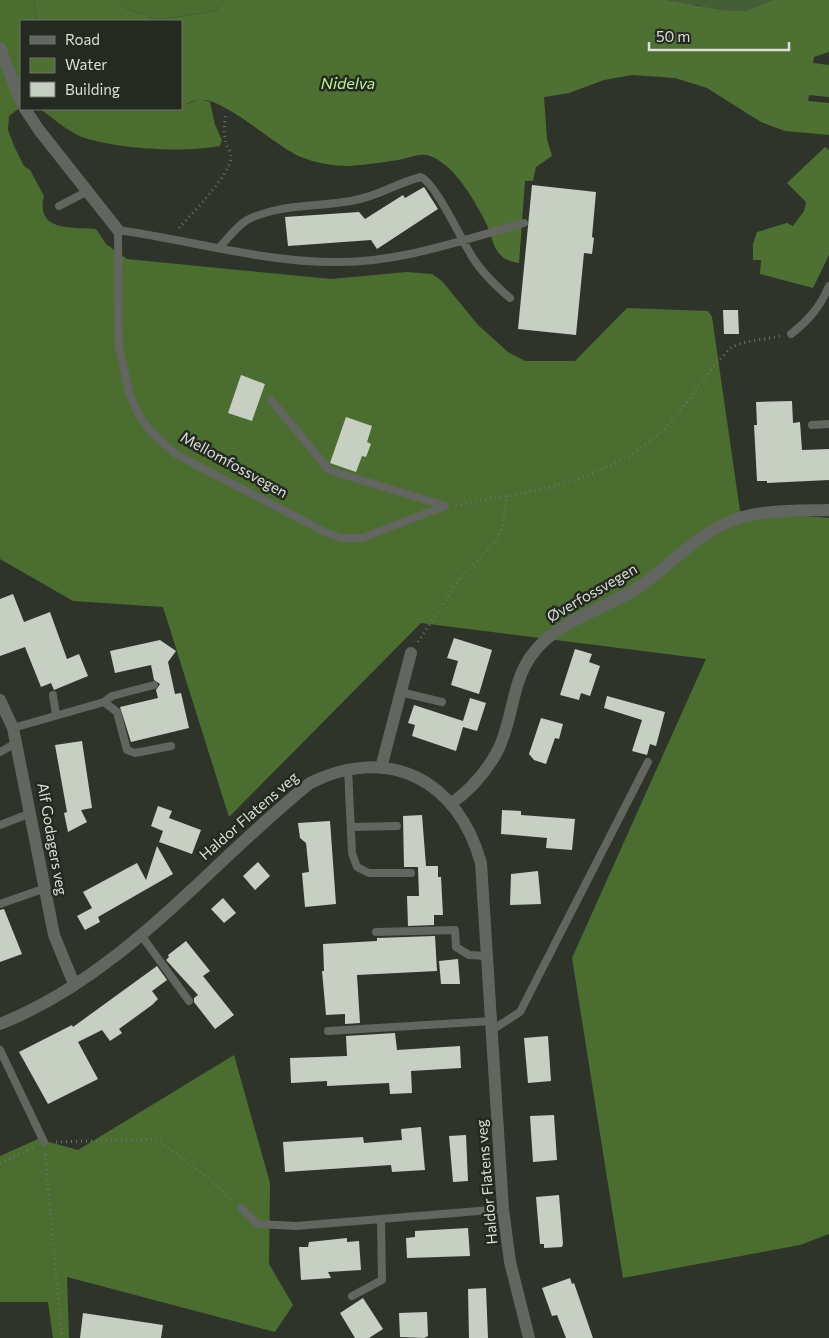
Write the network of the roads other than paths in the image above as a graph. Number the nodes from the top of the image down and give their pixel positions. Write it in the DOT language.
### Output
graph roads {
  1 [pos="0,48"];
  2 [pos="20,99"];
  3 [pos="26,110"];
  4 [pos="88,191"];
  5 [pos="59,206"];
  6 [pos="524,223"];
  7 [pos="118,230"];
  8 [pos="462,240"];
  9 [pos="220,247"];
  10 [pos="829,286"];
  11 [pos="510,298"];
  12 [pos="791,334"];
  13 [pos="271,400"];
  14 [pos="829,424"];
  15 [pos="812,425"];
  16 [pos="829,510"];
  17 [pos="411,653"];
  18 [pos="154,685"];
  19 [pos="400,692"];
  20 [pos="53,695"];
  21 [pos="0,700"];
  22 [pos="104,702"];
  23 [pos="442,702"];
  24 [pos="56,715"];
  25 [pos="13,728"];
  26 [pos="16,743"];
  27 [pos="171,746"];
  28 [pos="0,752"];
  29 [pos="648,762"];
  30 [pos="381,768"];
  31 [pos="348,769"];
  32 [pos="452,803"];
  33 [pos="31,813"];
  34 [pos="0,825"];
  35 [pos="397,826"];
  36 [pos="352,827"];
  37 [pos="411,873"];
  38 [pos="44,889"];
  39 [pos="0,904"];
  40 [pos="376,932"];
  41 [pos="141,935"];
  42 [pos="487,956"];
  43 [pos="74,984"];
  44 [pos="189,1001"];
  45 [pos="0,1024"];
  46 [pos="492,1026"];
  47 [pos="328,1031"];
  48 [pos="0,1050"];
  49 [pos="44,1142"];
  50 [pos="241,1208"];
  51 [pos="504,1208"];
  52 [pos="381,1219"];
  53 [pos="352,1296"];
  54 [pos="529,1338"];
  1 -- 2 [label="street"];
  3 -- 4 [label="street"];
  4 -- 5 [label="lane"];
  4 -- 7 [label="street"];
  6 -- 8 [label="lane"];
  7 -- 9 [label="lane"];
  7 -- 13 [label="lane, Mellomfossvegen"];
  8 -- 9 [label="lane"];
  8 -- 9 [label="lane"];
  8 -- 11 [label="lane"];
  10 -- 12 [label="lane"];
  14 -- 15 [label="lane"];
  16 -- 32 [label="street, Øverfossvegen"];
  17 -- 19 [label="street"];
  18 -- 22 [label="lane"];
  19 -- 23 [label="lane"];
  19 -- 30 [label="street"];
  20 -- 24 [label="lane"];
  21 -- 25 [label="street, Alf Godagers veg"];
  22 -- 24 [label="lane"];
  22 -- 27 [label="lane"];
  24 -- 25 [label="lane"];
  25 -- 26 [label="street, Alf Godagers veg"];
  26 -- 28 [label="lane"];
  26 -- 33 [label="street, Alf Godagers veg"];
  29 -- 46 [label="lane"];
  30 -- 31 [label="street, Haldor Flatens veg"];
  30 -- 32 [label="street, Haldor Flatens veg"];
  31 -- 36 [label="lane"];
  31 -- 41 [label="street, Haldor Flatens veg"];
  32 -- 42 [label="street, Haldor Flatens veg"];
  33 -- 34 [label="lane"];
  33 -- 38 [label="street, Alf Godagers veg"];
  35 -- 36 [label="lane"];
  36 -- 37 [label="lane"];
  38 -- 39 [label="lane"];
  38 -- 43 [label="street, Alf Godagers veg"];
  40 -- 42 [label="lane"];
  41 -- 43 [label="street, Haldor Flatens veg"];
  41 -- 44 [label="lane"];
  42 -- 46 [label="street, Haldor Flatens veg"];
  43 -- 45 [label="street, Haldor Flatens veg"];
  46 -- 47 [label="lane"];
  46 -- 51 [label="street, Haldor Flatens veg"];
  48 -- 49 [label="lane"];
  50 -- 52 [label="lane"];
  51 -- 52 [label="lane"];
  51 -- 54 [label="street, Haldor Flatens veg"];
  52 -- 53 [label="lane"];
}
